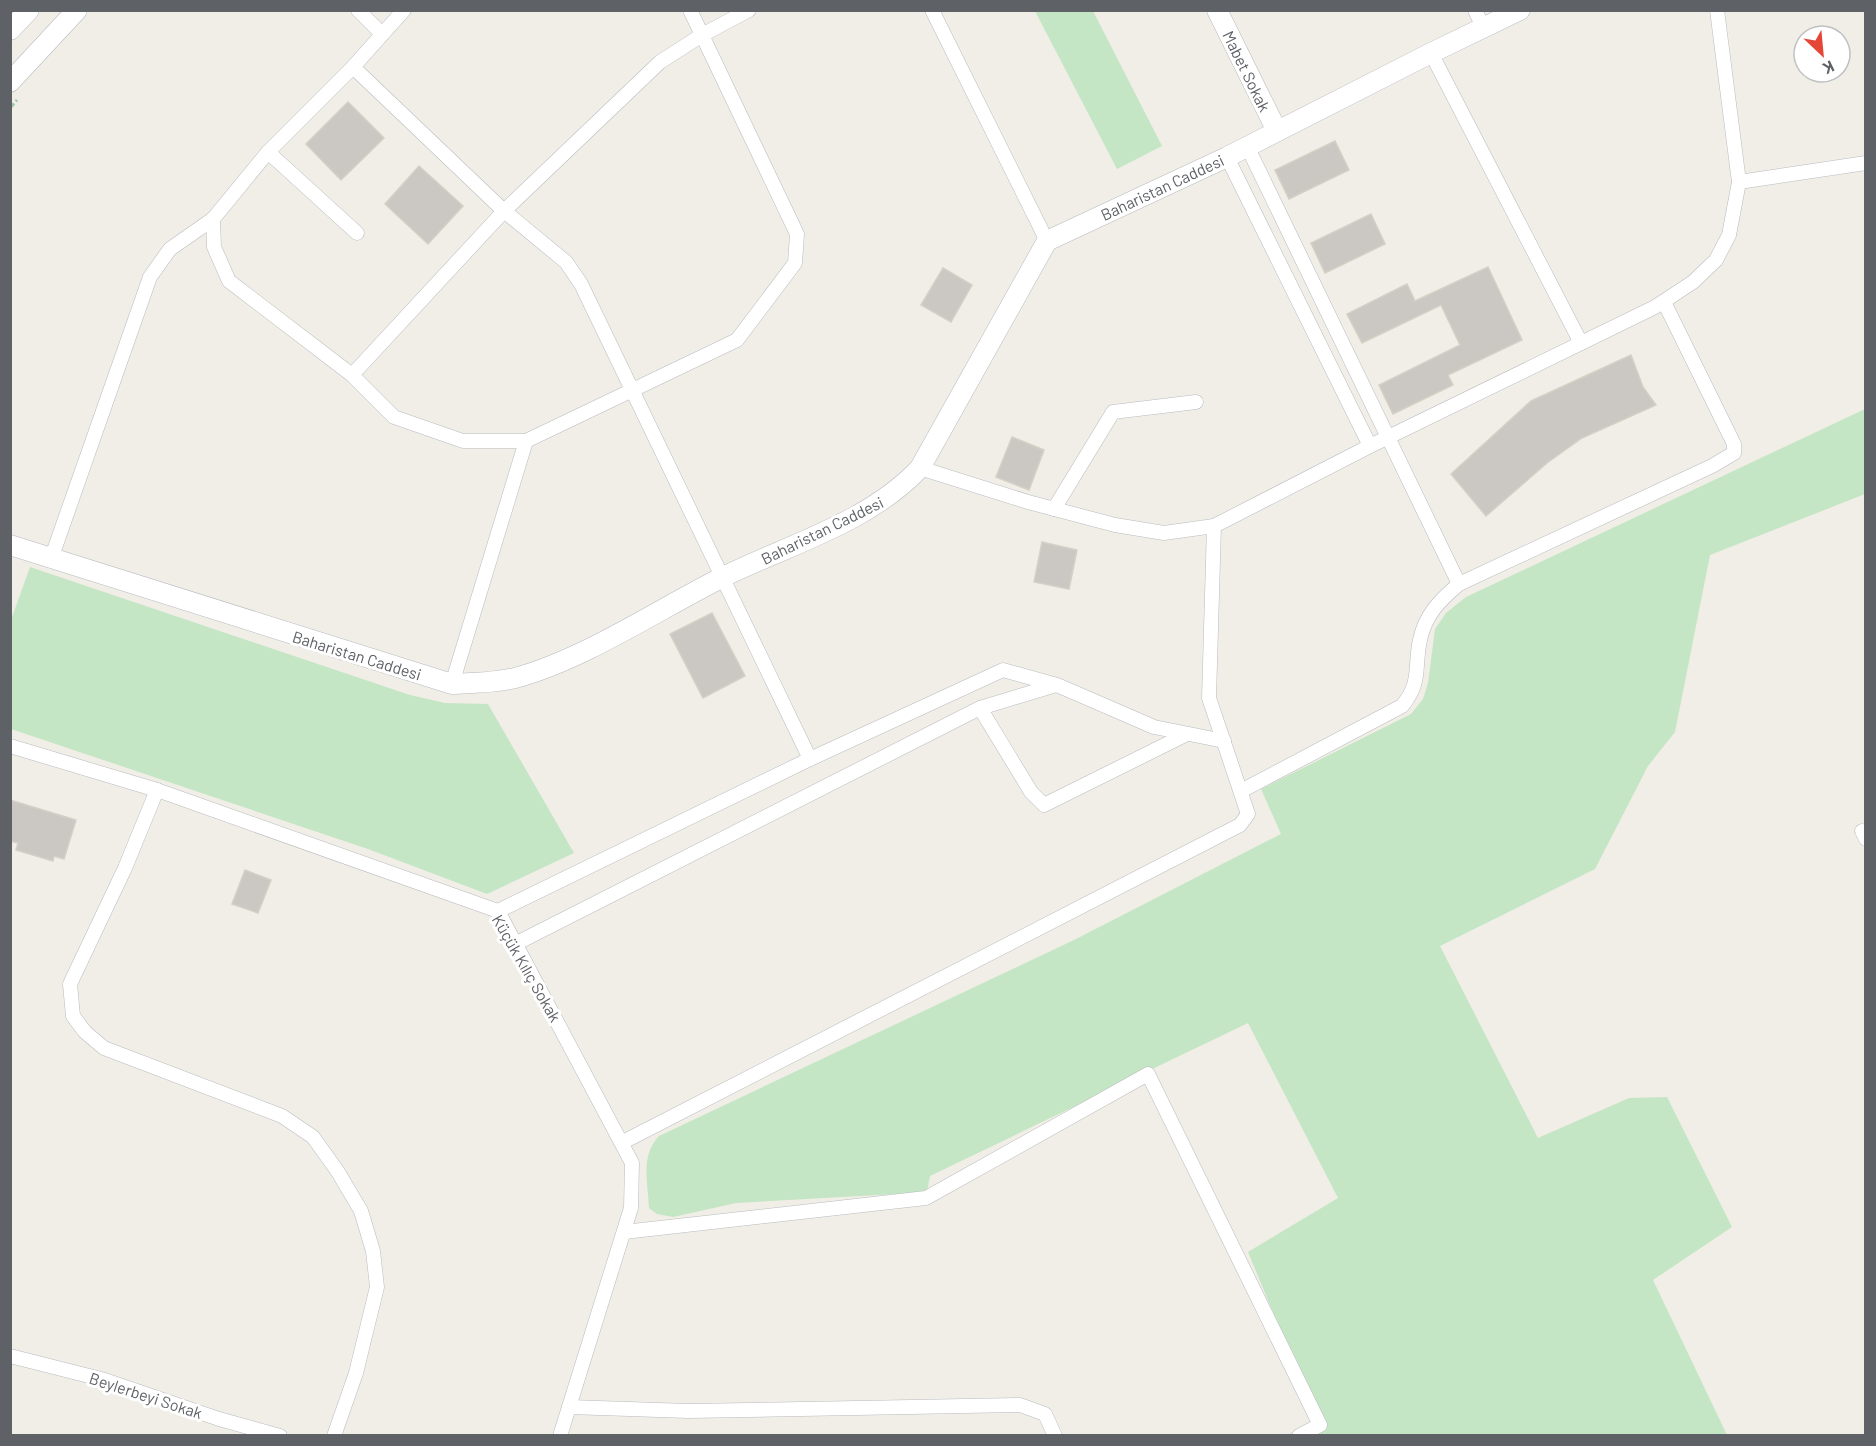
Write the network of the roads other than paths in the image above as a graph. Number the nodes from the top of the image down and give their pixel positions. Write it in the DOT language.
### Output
graph roads {
  1 [pos="29,10"];
  2 [pos="77,10"];
  3 [pos="358,10"];
  4 [pos="404,10"];
  5 [pos="690,10"];
  6 [pos="749,10"];
  7 [pos="932,10"];
  8 [pos="1217,10"];
  9 [pos="1520,10"];
  10 [pos="1717,10"];
  11 [pos="1479,19"];
  12 [pos="10,30"];
  13 [pos="382,34"];
  14 [pos="702,35"];
  15 [pos="1431,53"];
  16 [pos="353,67"];
  17 [pos="10,82"];
  18 [pos="1277,131"];
  19 [pos="1247,146"];
  20 [pos="268,152"];
  21 [pos="1227,157"];
  22 [pos="1866,163"];
  23 [pos="1738,182"];
  24 [pos="504,211"];
  25 [pos="213,219"];
  26 [pos="357,233"];
  27 [pos="1047,241"];
  28 [pos="1664,302"];
  29 [pos="1581,343"];
  30 [pos="352,375"];
  31 [pos="633,389"];
  32 [pos="1196,402"];
  33 [pos="1386,438"];
  34 [pos="526,441"];
  35 [pos="1370,446"];
  36 [pos="920,468"];
  37 [pos="1054,509"];
  38 [pos="1214,526"];
  39 [pos="10,545"];
  40 [pos="51,559"];
  41 [pos="724,577"];
  42 [pos="1459,584"];
  43 [pos="452,684"];
  44 [pos="1057,685"];
  45 [pos="980,708"];
  46 [pos="1186,734"];
  47 [pos="1224,741"];
  48 [pos="10,746"];
  49 [pos="810,759"];
  50 [pos="157,789"];
  51 [pos="1241,790"];
  52 [pos="498,911"];
  53 [pos="515,944"];
  54 [pos="623,1142"];
  55 [pos="624,1232"];
  56 [pos="10,1356"];
  57 [pos="569,1407"];
  58 [pos="280,1436"];
  59 [pos="334,1436"];
  60 [pos="560,1436"];
  61 [pos="1055,1436"];
  62 [pos="1299,1436"];
  1 -- 12 [label="street"];
  2 -- 17 [label="street"];
  3 -- 13 [label="street"];
  4 -- 13 [label="street"];
  5 -- 14 [label="street"];
  6 -- 14 [label="street"];
  7 -- 27 [label="street"];
  8 -- 18 [label="street, Mabet Sokak"];
  9 -- 11 [label="street, Baharistan Caddesi"];
  10 -- 23 [label="street"];
  11 -- 15 [label="street, Baharistan Caddesi"];
  13 -- 16 [label="street"];
  14 -- 24 [label="street"];
  14 -- 31 [label="street"];
  15 -- 18 [label="street, Baharistan Caddesi"];
  15 -- 29 [label="street"];
  16 -- 20 [label="street"];
  16 -- 24 [label="street"];
  18 -- 19 [label="street, Baharistan Caddesi"];
  19 -- 21 [label="street, Baharistan Caddesi"];
  19 -- 33 [label="street"];
  20 -- 25 [label="street"];
  20 -- 26 [label="street"];
  21 -- 27 [label="street, Baharistan Caddesi"];
  21 -- 35 [label="street"];
  22 -- 23 [label="street"];
  23 -- 28 [label="street"];
  24 -- 30 [label="street"];
  24 -- 31 [label="street"];
  25 -- 30 [label="street"];
  25 -- 40 [label="street"];
  27 -- 36 [label="street, Baharistan Caddesi"];
  28 -- 29 [label="street"];
  28 -- 42 [label="street"];
  29 -- 33 [label="street"];
  30 -- 34 [label="street"];
  31 -- 34 [label="street"];
  31 -- 41 [label="street"];
  32 -- 37 [label="street"];
  33 -- 35 [label="street"];
  33 -- 42 [label="street"];
  34 -- 43 [label="street"];
  35 -- 38 [label="street"];
  36 -- 37 [label="street"];
  36 -- 41 [label="street, Baharistan Caddesi"];
  37 -- 38 [label="street"];
  38 -- 47 [label="street"];
  39 -- 40 [label="street, Baharistan Caddesi"];
  40 -- 43 [label="street, Baharistan Caddesi"];
  41 -- 43 [label="street, Baharistan Caddesi"];
  41 -- 49 [label="street"];
  42 -- 51 [label="street"];
  44 -- 45 [label="street"];
  44 -- 46 [label="street"];
  44 -- 49 [label="street"];
  45 -- 46 [label="street"];
  45 -- 53 [label="street"];
  46 -- 47 [label="street"];
  47 -- 51 [label="street"];
  48 -- 50 [label="street, Küçük Kılıç Sokak"];
  49 -- 52 [label="street"];
  50 -- 52 [label="street, Küçük Kılıç Sokak"];
  50 -- 59 [label="street"];
  51 -- 54 [label="street"];
  52 -- 53 [label="street, Küçük Kılıç Sokak"];
  53 -- 54 [label="street, Küçük Kılıç Sokak"];
  54 -- 55 [label="street, Küçük Kılıç Sokak"];
  55 -- 57 [label="street, Küçük Kılıç Sokak"];
  55 -- 62 [label="street"];
  56 -- 58 [label="street, Beylerbeyi Sokak"];
  57 -- 60 [label="street, Küçük Kılıç Sokak"];
  57 -- 61 [label="street"];
}
